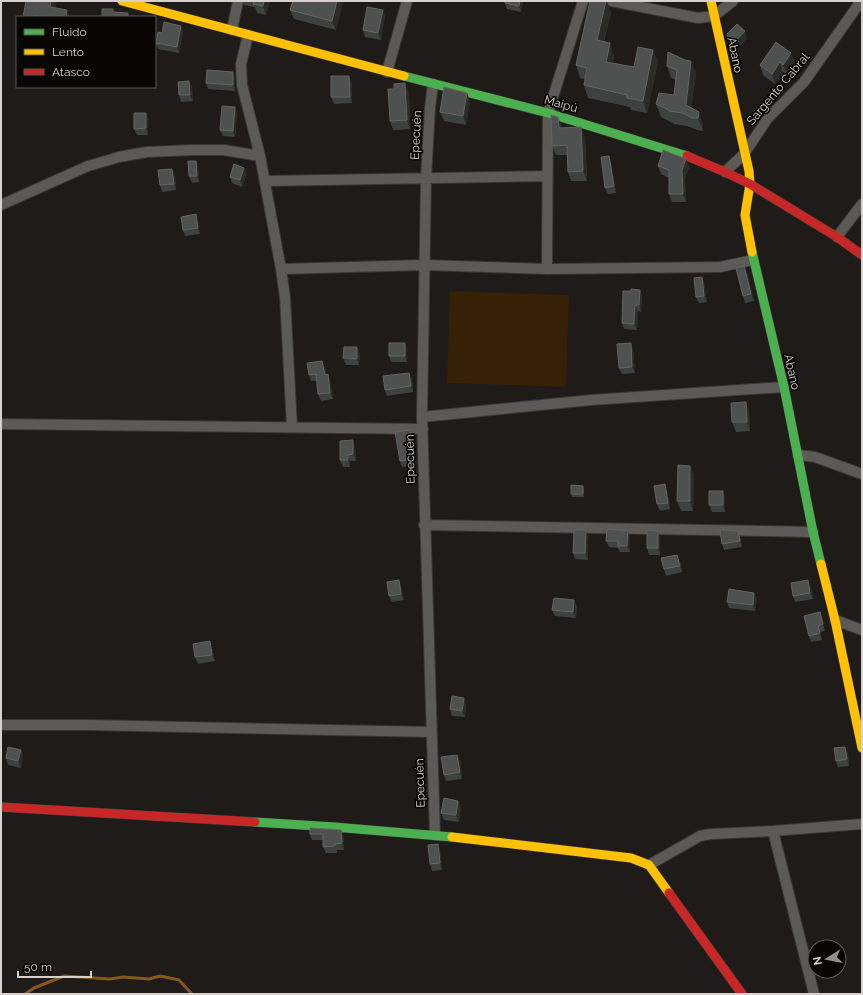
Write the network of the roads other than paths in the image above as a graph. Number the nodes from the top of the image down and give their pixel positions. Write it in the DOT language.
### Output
graph roads {
  1 [pos="122,1"];
  2 [pos="238,1"];
  3 [pos="407,1"];
  4 [pos="583,1"];
  5 [pos="611,1"];
  6 [pos="711,1"];
  7 [pos="733,1"];
  8 [pos="861,1"];
  9 [pos="714,16"];
  10 [pos="232,30"];
  11 [pos="248,35"];
  12 [pos="387,72"];
  13 [pos="433,84"];
  14 [pos="548,113"];
  15 [pos="744,154"];
  16 [pos="260,156"];
  17 [pos="725,172"];
  18 [pos="547,176"];
  19 [pos="426,178"];
  20 [pos="265,180"];
  21 [pos="750,184"];
  22 [pos="862,204"];
  23 [pos="1,205"];
  24 [pos="838,237"];
  25 [pos="862,255"];
  26 [pos="753,260"];
  27 [pos="424,265"];
  28 [pos="281,269"];
  29 [pos="547,269"];
  30 [pos="784,387"];
  31 [pos="422,417"];
  32 [pos="1,424"];
  33 [pos="292,427"];
  34 [pos="423,429"];
  35 [pos="798,455"];
  36 [pos="862,474"];
  37 [pos="424,525"];
  38 [pos="813,532"];
  39 [pos="835,620"];
  40 [pos="862,630"];
  41 [pos="1,725"];
  42 [pos="432,732"];
  43 [pos="862,748"];
  44 [pos="1,807"];
  45 [pos="862,824"];
  46 [pos="773,831"];
  47 [pos="435,835"];
  48 [pos="649,865"];
  49 [pos="742,994"];
  50 [pos="814,994"];
  1 -- 10 [label="street, Maipú"];
  2 -- 10 [label="street"];
  3 -- 12 [label="street"];
  4 -- 14 [label="street"];
  5 -- 9 [label="street"];
  6 -- 9 [label="street, Abano"];
  7 -- 9 [label="street"];
  8 -- 15 [label="street, Sargento Cabral"];
  9 -- 15 [label="street, Abano"];
  10 -- 11 [label="street, Maipú"];
  11 -- 12 [label="street, Maipú"];
  11 -- 16 [label="street"];
  12 -- 13 [label="street, Maipú"];
  13 -- 14 [label="street, Maipú"];
  13 -- 19 [label="street, Epecuén"];
  14 -- 17 [label="street, Maipú"];
  14 -- 18 [label="street"];
  15 -- 17 [label="street, Sargento Cabral"];
  15 -- 21 [label="street, Abano"];
  16 -- 20 [label="street"];
  16 -- 23 [label="street"];
  17 -- 21 [label="street, Maipú"];
  18 -- 19 [label="street"];
  18 -- 29 [label="street"];
  19 -- 20 [label="street"];
  19 -- 27 [label="street, Epecuén"];
  20 -- 28 [label="street"];
  21 -- 24 [label="street, Maipú"];
  21 -- 26 [label="street, Abano"];
  22 -- 24 [label="street"];
  24 -- 25 [label="street, Maipú"];
  26 -- 29 [label="street"];
  26 -- 30 [label="street, Abano"];
  27 -- 28 [label="street"];
  27 -- 29 [label="street"];
  27 -- 31 [label="street, Epecuén"];
  28 -- 33 [label="street"];
  30 -- 31 [label="street"];
  30 -- 35 [label="street, Abano"];
  31 -- 34 [label="street, Epecuén"];
  32 -- 33 [label="street"];
  33 -- 34 [label="street"];
  34 -- 37 [label="street, Epecuén"];
  35 -- 36 [label="street"];
  35 -- 38 [label="street, Abano"];
  37 -- 38 [label="street"];
  37 -- 42 [label="street, Epecuén"];
  38 -- 39 [label="street, Abano"];
  39 -- 40 [label="street"];
  39 -- 43 [label="street, Abano"];
  41 -- 42 [label="street"];
  42 -- 47 [label="street, Epecuén"];
  44 -- 47 [label="street"];
  45 -- 46 [label="street"];
  46 -- 48 [label="street"];
  46 -- 50 [label="street"];
  47 -- 48 [label="street"];
  48 -- 49 [label="street"];
}
